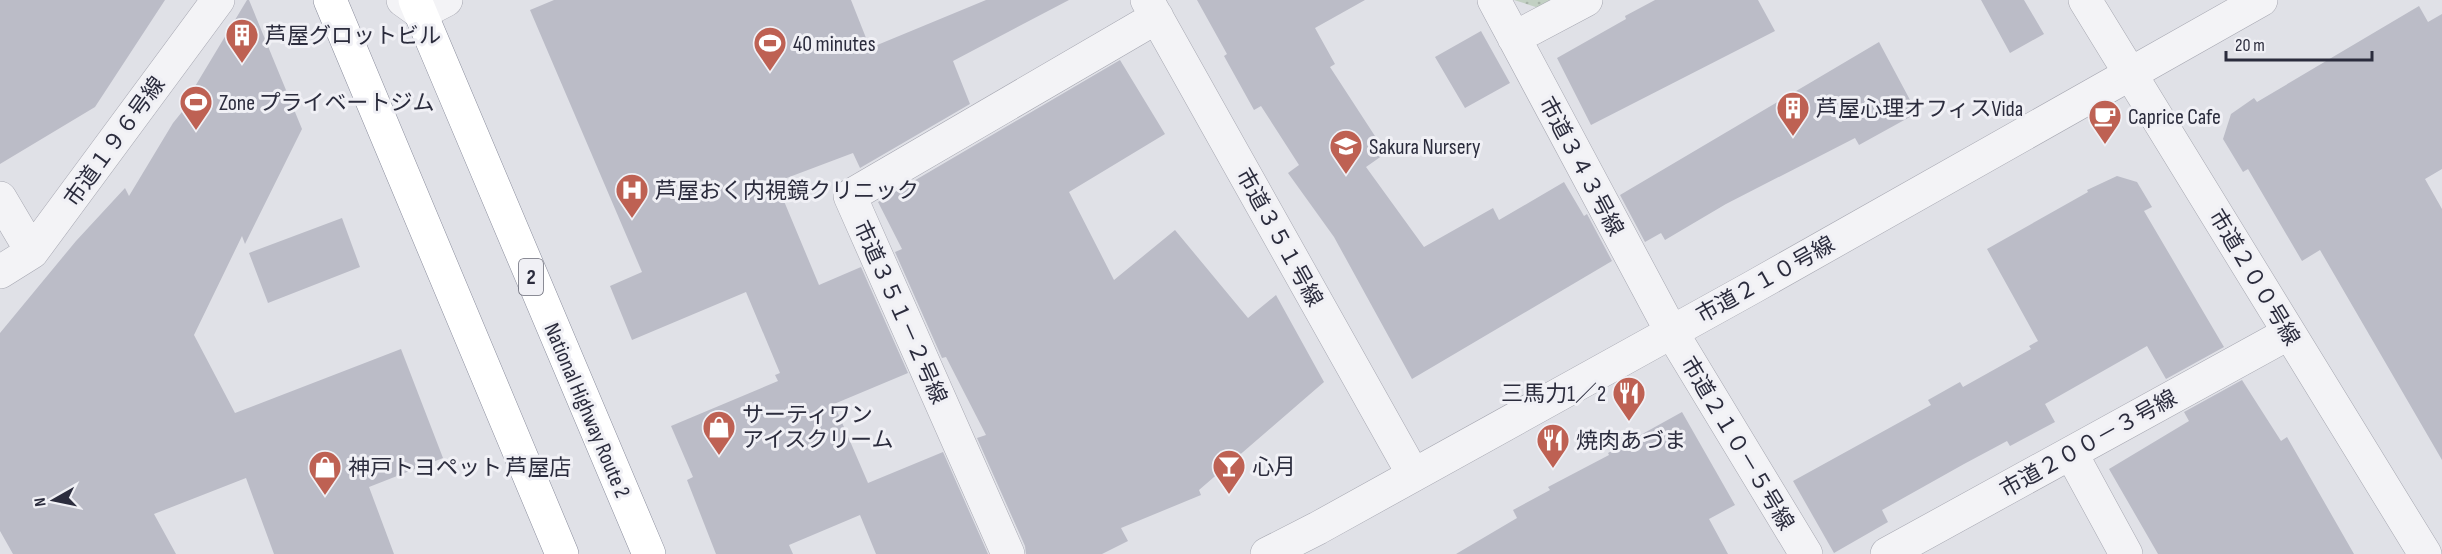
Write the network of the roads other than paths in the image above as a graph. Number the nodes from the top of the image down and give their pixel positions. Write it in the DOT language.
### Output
graph roads {
  1 [pos="218,0"];
  2 [pos="330,0"];
  3 [pos="1494,0"];
  4 [pos="1586,0"];
  5 [pos="2085,0"];
  6 [pos="2261,0"];
  7 [pos="421,3"];
  8 [pos="1152,9"];
  9 [pos="1514,38"];
  10 [pos="2131,74"];
  11 [pos="0,198"];
  12 [pos="32,252"];
  13 [pos="0,272"];
  14 [pos="1671,331"];
  15 [pos="2289,333"];
  16 [pos="2071,453"];
  17 [pos="1413,474"];
  18 [pos="1324,541"];
  19 [pos="562,554"];
  20 [pos="649,554"];
  21 [pos="1008,554"];
  22 [pos="1267,554"];
  23 [pos="1806,554"];
  24 [pos="1887,554"];
  25 [pos="2126,554"];
  26 [pos="2425,554"];
  1 -- 12 [label="street, 市道１９６号線"];
  2 -- 19 [label="highway"];
  3 -- 9 [label="street, 市道３４３号線"];
  4 -- 9 [label="street"];
  5 -- 10 [label="street, 市道２００号線"];
  6 -- 10 [label="street, 市道２１０号線"];
  7 -- 20 [label="highway, National Highway Route 2 / 2"];
  8 -- 17 [label="street, 市道３５１号線"];
  8 -- 21 [label="street, 市道３５１－２号線"];
  9 -- 14 [label="street, 市道３４３号線"];
  10 -- 14 [label="street, 市道２１０号線"];
  10 -- 15 [label="street, 市道２００号線"];
  11 -- 12 [label="street"];
  12 -- 13 [label="street, 市道１９６号線"];
  14 -- 17 [label="street, 市道２１０号線"];
  14 -- 23 [label="street, 市道２１０－５号線"];
  15 -- 16 [label="street, 市道２００－３号線"];
  15 -- 26 [label="street, 市道２００号線"];
  16 -- 24 [label="street, 市道２００－３号線"];
  16 -- 25 [label="street"];
  17 -- 18 [label="street, 市道２１０号線"];
  18 -- 22 [label="street, 市道２１０号線"];
}
